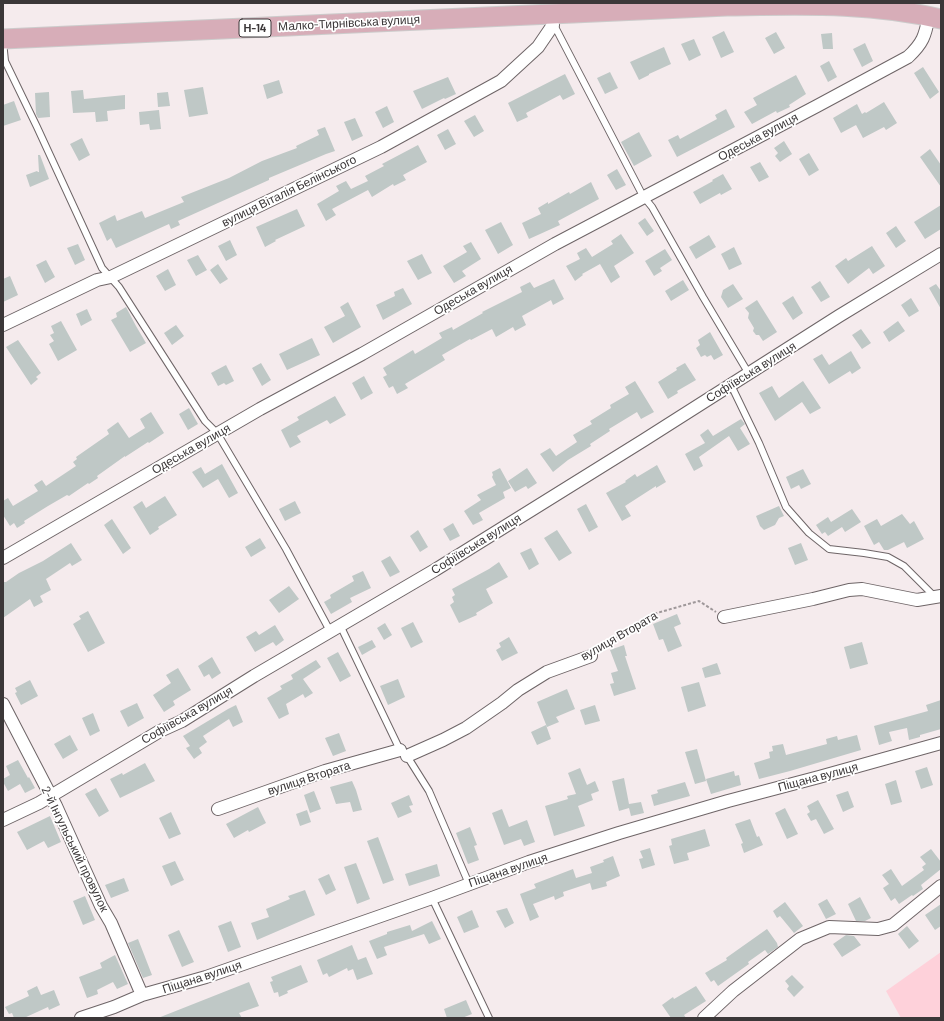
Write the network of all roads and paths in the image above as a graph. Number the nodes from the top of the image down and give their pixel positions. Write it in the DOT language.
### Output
graph roads {
  1 [pos="806,4"];
  2 [pos="574,8"];
  3 [pos="935,18"];
  4 [pos="553,19"];
  5 [pos="3,40"];
  6 [pos="644,196"];
  7 [pos="941,254"];
  8 [pos="111,277"];
  9 [pos="3,325"];
  10 [pos="750,374"];
  11 [pos="731,385"];
  12 [pos="217,434"];
  13 [pos="3,558"];
  14 [pos="938,596"];
  15 [pos="724,617"];
  16 [pos="335,628"];
  17 [pos="591,656"];
  18 [pos="3,704"];
  19 [pos="941,743"];
  20 [pos="404,753"];
  21 [pos="50,796"];
  22 [pos="218,809"];
  23 [pos="3,820"];
  24 [pos="469,884"];
  25 [pos="941,886"];
  26 [pos="432,898"];
  27 [pos="142,995"];
  28 [pos="116,1012"];
  29 [pos="81,1018"];
  30 [pos="488,1018"];
  31 [pos="704,1018"];
  1 -- 2 [label="main road, Н-14"];
  1 -- 3 [label="main road, Н-14"];
  2 -- 4 [label="main road, Н-14"];
  3 -- 6 [label="street, Одеська вулиця"];
  4 -- 5 [label="main road, Малко-Тирнівська вулиця / Н-14"];
  4 -- 6 [label="lane"];
  4 -- 8 [label="street, вулиця Віталія Белінського"];
  5 -- 8 [label="lane"];
  6 -- 10 [label="lane"];
  6 -- 12 [label="street, Одеська вулиця"];
  7 -- 10 [label="street, Софіївська вулиця"];
  8 -- 9 [label="street, вулиця Віталія Белінського"];
  8 -- 12 [label="lane"];
  10 -- 11 [label="street, Софіївська вулиця"];
  11 -- 14 [label="lane"];
  11 -- 16 [label="street, Софіївська вулиця"];
  12 -- 13 [label="street, Одеська вулиця"];
  12 -- 16 [label="lane"];
  14 -- 15 [label="street"];
  15 -- 17 [label="path, вулиця Втората"];
  16 -- 20 [label="lane"];
  16 -- 21 [label="street, Софіївська вулиця"];
  17 -- 20 [label="street, вулиця Втората"];
  18 -- 21 [label="street, 2-й Інгульський провулок"];
  19 -- 24 [label="street, Піщана вулиця"];
  20 -- 22 [label="street, вулиця Втората"];
  20 -- 24 [label="lane"];
  21 -- 23 [label="street, Софіївська вулиця"];
  21 -- 27 [label="street, 2-й Інгульський провулок"];
  24 -- 26 [label="street, Піщана вулиця"];
  25 -- 31 [label="street"];
  26 -- 27 [label="street, Піщана вулиця"];
  26 -- 30 [label="lane"];
  27 -- 28 [label="street, Піщана вулиця"];
  28 -- 29 [label="street, Піщана вулиця"];
}
